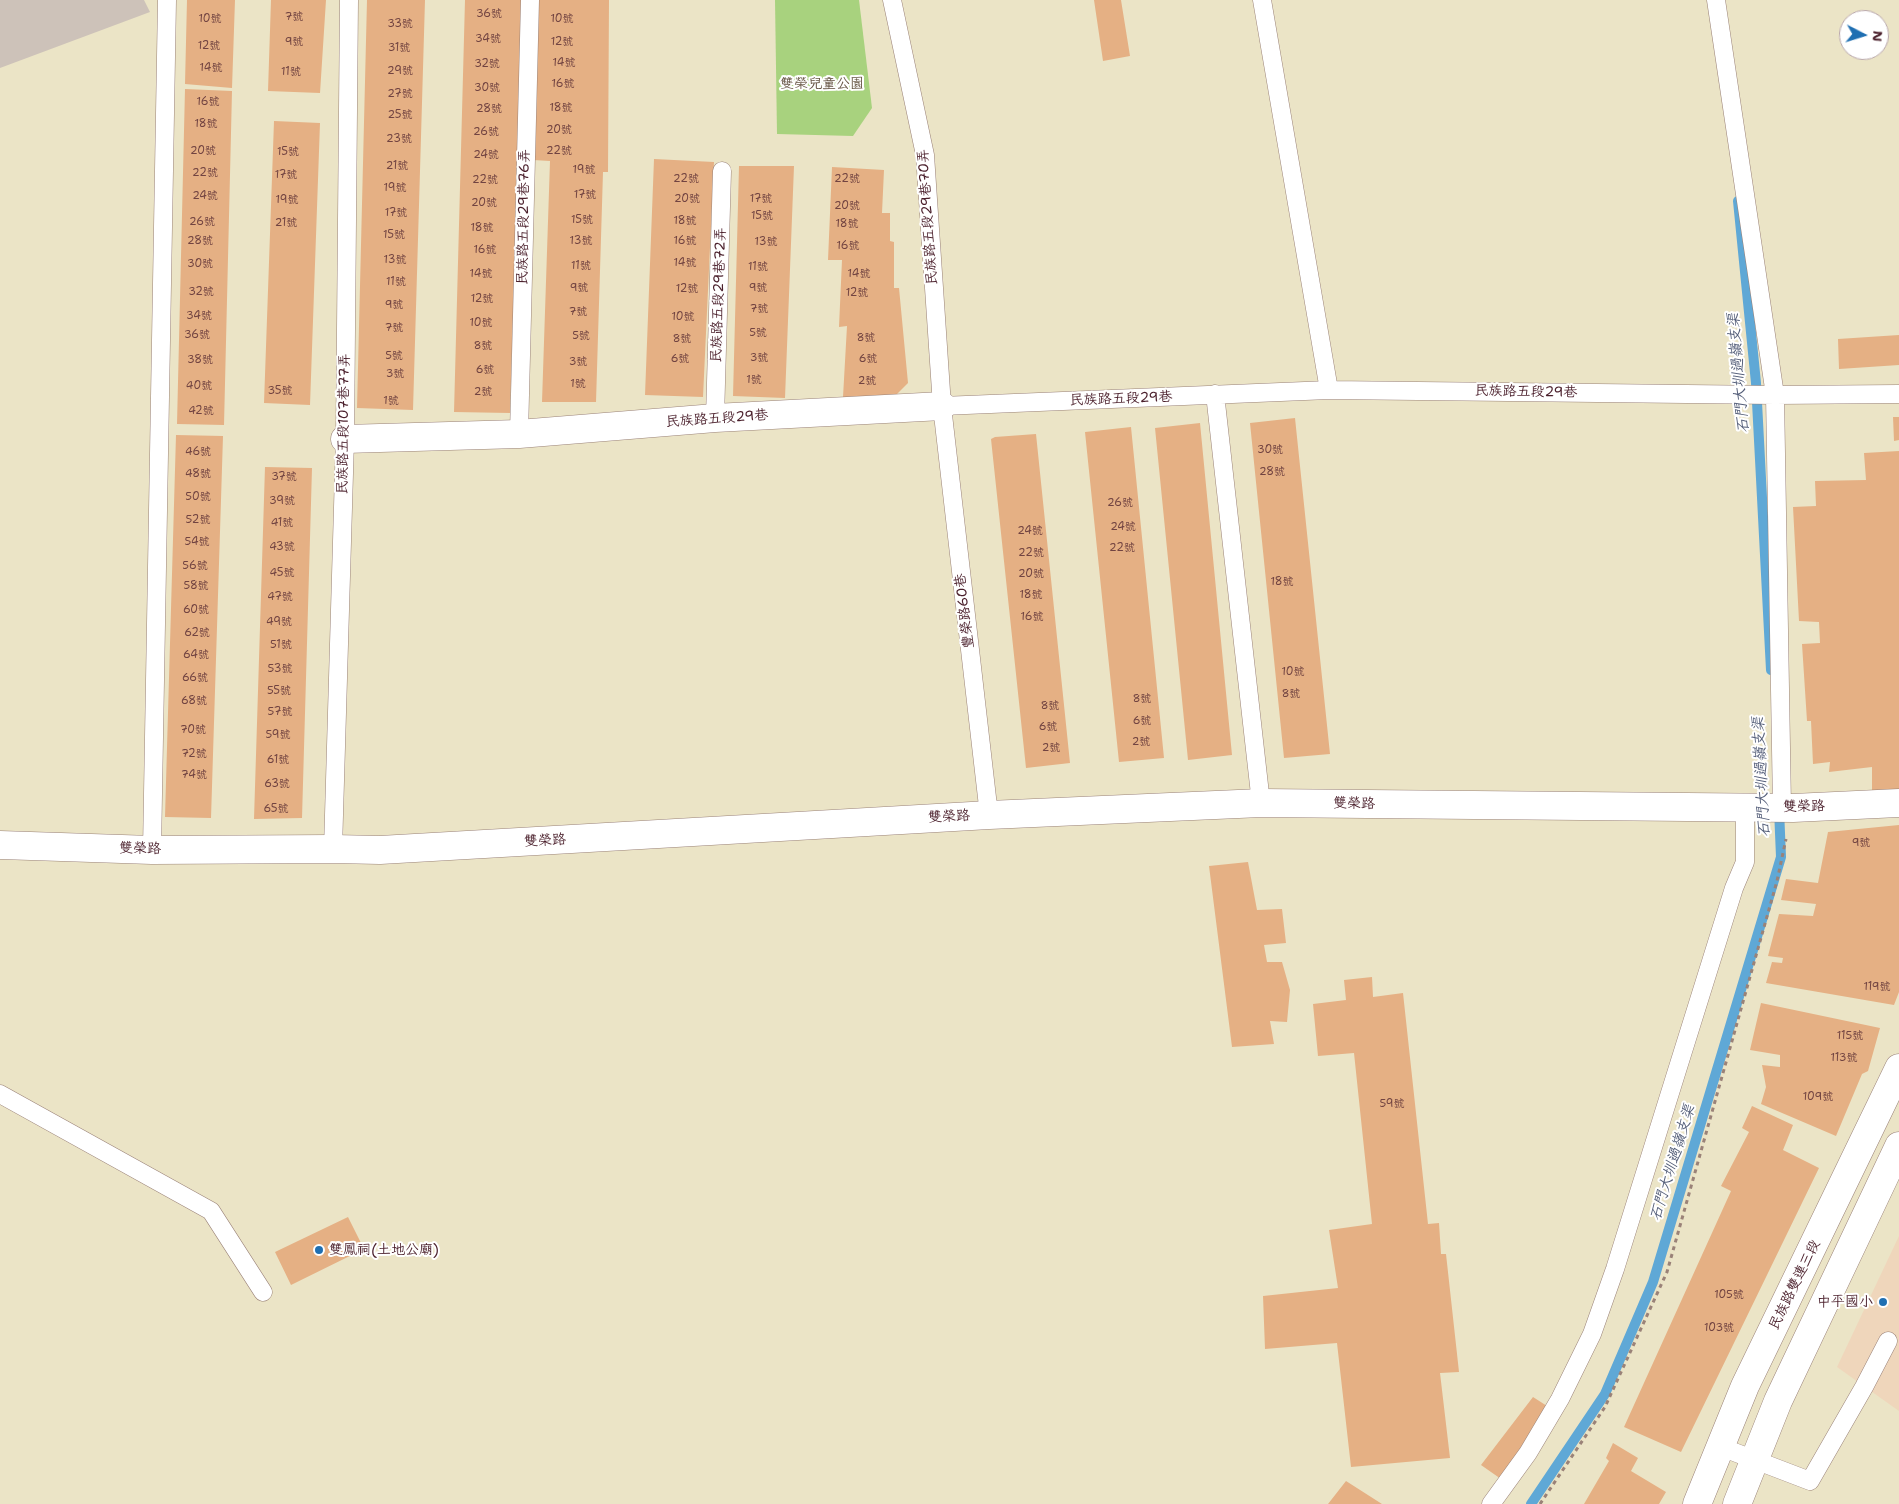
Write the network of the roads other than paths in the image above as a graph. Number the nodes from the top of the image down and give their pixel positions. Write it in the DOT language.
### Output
graph roads {
  1 [pos="167,0"];
  2 [pos="350,0"];
  3 [pos="530,0"];
  4 [pos="892,0"];
  5 [pos="1262,0"];
  6 [pos="1716,0"];
  7 [pos="722,171"];
  8 [pos="1329,390"];
  9 [pos="1216,394"];
  10 [pos="1899,394"];
  11 [pos="1775,395"];
  12 [pos="942,406"];
  13 [pos="715,418"];
  14 [pos="519,434"];
  15 [pos="345,439"];
  16 [pos="1260,803"];
  17 [pos="1899,803"];
  18 [pos="1745,808"];
  19 [pos="1788,808"];
  20 [pos="989,815"];
  21 [pos="0,845"];
  22 [pos="333,849"];
  23 [pos="152,850"];
  24 [pos="1899,1068"];
  25 [pos="0,1094"];
  26 [pos="1899,1146"];
  27 [pos="263,1292"];
  28 [pos="1888,1340"];
  29 [pos="1721,1446"];
  30 [pos="1754,1459"];
  31 [pos="1491,1504"];
  32 [pos="1697,1504"];
  33 [pos="1736,1504"];
  1 -- 23 [label="lane"];
  2 -- 15 [label="lane, 民族路五段107巷77弄"];
  3 -- 14 [label="lane, 民族路五段29巷76弄"];
  4 -- 12 [label="lane, 民族路五段29巷70弄"];
  5 -- 8 [label="lane"];
  6 -- 11 [label="lane"];
  7 -- 13 [label="lane, 民族路五段29巷72弄"];
  8 -- 9 [label="lane, 民族路五段29巷"];
  8 -- 11 [label="lane, 民族路五段29巷"];
  9 -- 12 [label="lane, 民族路五段29巷"];
  9 -- 16 [label="lane"];
  10 -- 11 [label="lane, 民族路五段29巷"];
  11 -- 19 [label="lane"];
  12 -- 13 [label="street, 民族路五段29巷"];
  12 -- 20 [label="lane, 豐榮路60巷"];
  13 -- 14 [label="street, 民族路五段29巷"];
  14 -- 15 [label="street, 民族路五段29巷"];
  15 -- 22 [label="lane, 民族路五段107巷77弄"];
  16 -- 18 [label="street, 雙榮路"];
  16 -- 20 [label="street, 雙榮路"];
  17 -- 19 [label="street, 雙榮路"];
  18 -- 19 [label="street, 雙榮路"];
  18 -- 31 [label="lane"];
  20 -- 22 [label="street, 雙榮路"];
  21 -- 23 [label="street, 雙榮路"];
  22 -- 23 [label="street, 雙榮路"];
  24 -- 29 [label="street, 民族路雙連三段"];
  25 -- 27 [label="lane"];
  26 -- 30 [label="street"];
  28 -- 30 [label="lane"];
  29 -- 30 [label="lane"];
  29 -- 32 [label="street, 民族路雙連三段"];
  30 -- 33 [label="street"];
}
